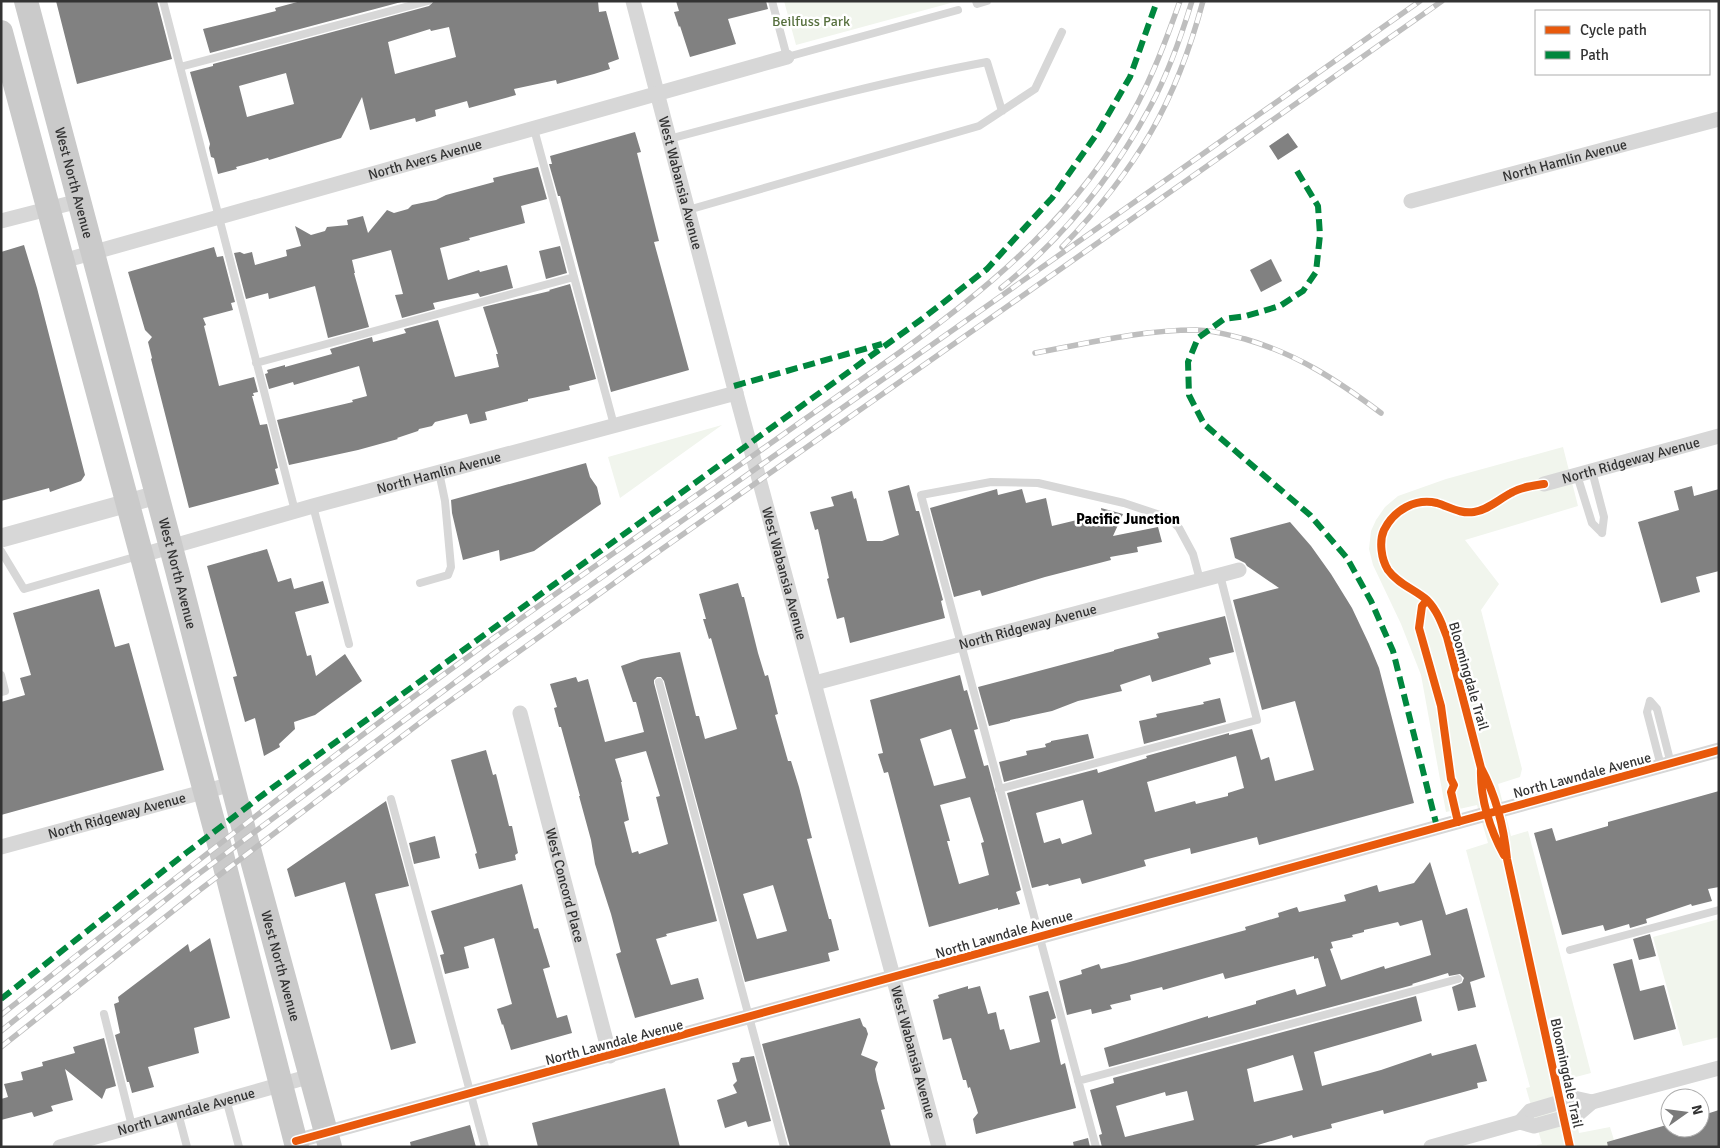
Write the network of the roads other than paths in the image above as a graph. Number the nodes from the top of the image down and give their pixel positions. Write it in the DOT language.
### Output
graph roads {
  1 [pos="26,1"];
  2 [pos="163,1"];
  3 [pos="428,1"];
  4 [pos="633,1"];
  5 [pos="772,1"];
  6 [pos="976,1"];
  7 [pos="987,1"];
  8 [pos="958,10"];
  9 [pos="1,32"];
  10 [pos="1062,32"];
  11 [pos="786,58"];
  12 [pos="180,67"];
  13 [pos="658,94"];
  14 [pos="1002,111"];
  15 [pos="1719,120"];
  16 [pos="534,129"];
  17 [pos="669,139"];
  18 [pos="79,201"];
  19 [pos="1411,201"];
  20 [pos="49,209"];
  21 [pos="688,210"];
  22 [pos="218,217"];
  23 [pos="1,222"];
  24 [pos="92,252"];
  25 [pos="63,260"];
  26 [pos="574,277"];
  27 [pos="256,363"];
  28 [pos="736,393"];
  29 [pos="614,425"];
  30 [pos="1719,436"];
  31 [pos="439,472"];
  32 [pos="1584,473"];
  33 [pos="1544,484"];
  34 [pos="157,495"];
  35 [pos="128,504"];
  36 [pos="313,506"];
  37 [pos="295,511"];
  38 [pos="1,538"];
  39 [pos="171,547"];
  40 [pos="1,551"];
  41 [pos="142,555"];
  42 [pos="1239,570"];
  43 [pos="1220,575"];
  44 [pos="1200,580"];
  45 [pos="420,583"];
  46 [pos="349,644"];
  47 [pos="961,644"];
  48 [pos="1,675"];
  49 [pos="659,682"];
  50 [pos="815,683"];
  51 [pos="1,692"];
  52 [pos="520,713"];
  53 [pos="1719,750"];
  54 [pos="1666,765"];
  55 [pos="232,784"];
  56 [pos="1000,789"];
  57 [pos="205,791"];
  58 [pos="391,799"];
  59 [pos="1,847"];
  60 [pos="1719,910"];
  61 [pos="1039,937"];
  62 [pos="1570,950"];
  63 [pos="894,978"];
  64 [pos="1458,979"];
  65 [pos="104,1014"];
  66 [pos="749,1018"];
  67 [pos="610,1056"];
  68 [pos="1719,1068"];
  69 [pos="311,1076"];
  70 [pos="1078,1081"];
  71 [pos="281,1084"];
  72 [pos="471,1094"];
  73 [pos="226,1099"];
  74 [pos="178,1113"];
  75 [pos="132,1126"];
  76 [pos="328,1140"];
  77 [pos="296,1144"];
  78 [pos="60,1147"];
  79 [pos="187,1147"];
  80 [pos="239,1147"];
  81 [pos="485,1147"];
  82 [pos="784,1147"];
  83 [pos="939,1147"];
  84 [pos="1096,1147"];
  85 [pos="1431,1147"];
  1 -- 18 [label="main road, West North Avenue"];
  2 -- 12 [label="lane"];
  3 -- 12 [label="lane"];
  4 -- 13 [label="street, West Wabansia Avenue"];
  5 -- 11 [label="lane"];
  6 -- 7 [label="lane"];
  8 -- 11 [label="lane"];
  9 -- 20 [label="main road, West North Avenue"];
  10 -- 14 [label="lane"];
  11 -- 13 [label="street, North Avers Avenue"];
  12 -- 22 [label="lane"];
  13 -- 16 [label="street, North Avers Avenue"];
  13 -- 17 [label="street, West Wabansia Avenue"];
  14 -- 17 [label="lane"];
  14 -- 21 [label="lane"];
  15 -- 19 [label="street, North Hamlin Avenue"];
  16 -- 22 [label="street, North Avers Avenue"];
  16 -- 26 [label="lane"];
  17 -- 21 [label="street, West Wabansia Avenue"];
  18 -- 20 [label="street"];
  18 -- 24 [label="main road, West North Avenue"];
  20 -- 23 [label="street"];
  20 -- 25 [label="main road, West North Avenue"];
  21 -- 28 [label="street, West Wabansia Avenue"];
  22 -- 24 [label="street, North Avers Avenue"];
  22 -- 27 [label="lane"];
  24 -- 25 [label="street, North Avers Avenue"];
  24 -- 34 [label="main road, West North Avenue"];
  25 -- 35 [label="main road, West North Avenue"];
  26 -- 27 [label="lane"];
  26 -- 29 [label="lane"];
  27 -- 37 [label="lane"];
  28 -- 29 [label="street, North Hamlin Avenue"];
  28 -- 50 [label="street, West Wabansia Avenue"];
  29 -- 31 [label="street, North Hamlin Avenue"];
  30 -- 32 [label="street, North Ridgeway Avenue"];
  31 -- 36 [label="street, North Hamlin Avenue"];
  31 -- 45 [label="lane"];
  32 -- 32 [label="lane"];
  32 -- 33 [label="street, North Ridgeway Avenue"];
  34 -- 35 [label="street"];
  34 -- 39 [label="main road, West North Avenue"];
  35 -- 38 [label="street"];
  35 -- 41 [label="main road, West North Avenue"];
  36 -- 37 [label="street, North Hamlin Avenue"];
  36 -- 46 [label="lane"];
  37 -- 39 [label="street, North Hamlin Avenue"];
  39 -- 41 [label="street, North Hamlin Avenue"];
  39 -- 55 [label="main road, West North Avenue"];
  40 -- 41 [label="lane"];
  41 -- 57 [label="main road, West North Avenue"];
  42 -- 43 [label="street, North Ridgeway Avenue"];
  43 -- 44 [label="street, North Ridgeway Avenue"];
  43 -- 56 [label="lane"];
  44 -- 47 [label="street, North Ridgeway Avenue"];
  44 -- 47 [label="lane"];
  47 -- 50 [label="street, North Ridgeway Avenue"];
  47 -- 56 [label="lane"];
  48 -- 51 [label="lane"];
  49 -- 66 [label="lane"];
  50 -- 63 [label="street, West Wabansia Avenue"];
  52 -- 67 [label="street, West Concord Place"];
  53 -- 54 [label="street, North Lawndale Avenue"];
  54 -- 54 [label="lane"];
  54 -- 61 [label="street, North Lawndale Avenue"];
  55 -- 57 [label="street, North Ridgeway Avenue"];
  55 -- 69 [label="main road, West North Avenue"];
  56 -- 61 [label="lane"];
  57 -- 59 [label="street, North Ridgeway Avenue"];
  57 -- 71 [label="main road, West North Avenue"];
  58 -- 72 [label="lane"];
  60 -- 62 [label="lane"];
  61 -- 63 [label="street, North Lawndale Avenue"];
  61 -- 70 [label="lane"];
  63 -- 66 [label="street, North Lawndale Avenue"];
  63 -- 83 [label="street, West Wabansia Avenue"];
  64 -- 70 [label="lane"];
  65 -- 75 [label="lane"];
  66 -- 67 [label="street, North Lawndale Avenue"];
  66 -- 82 [label="lane"];
  67 -- 72 [label="street, North Lawndale Avenue"];
  68 -- 85 [label="street"];
  69 -- 71 [label="street, North Lawndale Avenue"];
  69 -- 76 [label="main road, West North Avenue"];
  70 -- 84 [label="lane"];
  71 -- 73 [label="street, North Lawndale Avenue"];
  71 -- 77 [label="main road, West North Avenue"];
  72 -- 76 [label="street, North Lawndale Avenue"];
  72 -- 81 [label="lane"];
  73 -- 74 [label="street, North Lawndale Avenue"];
  73 -- 80 [label="lane"];
  74 -- 75 [label="street, North Lawndale Avenue"];
  74 -- 79 [label="lane"];
  75 -- 78 [label="street, North Lawndale Avenue"];
  76 -- 77 [label="street, North Lawndale Avenue"];
}
